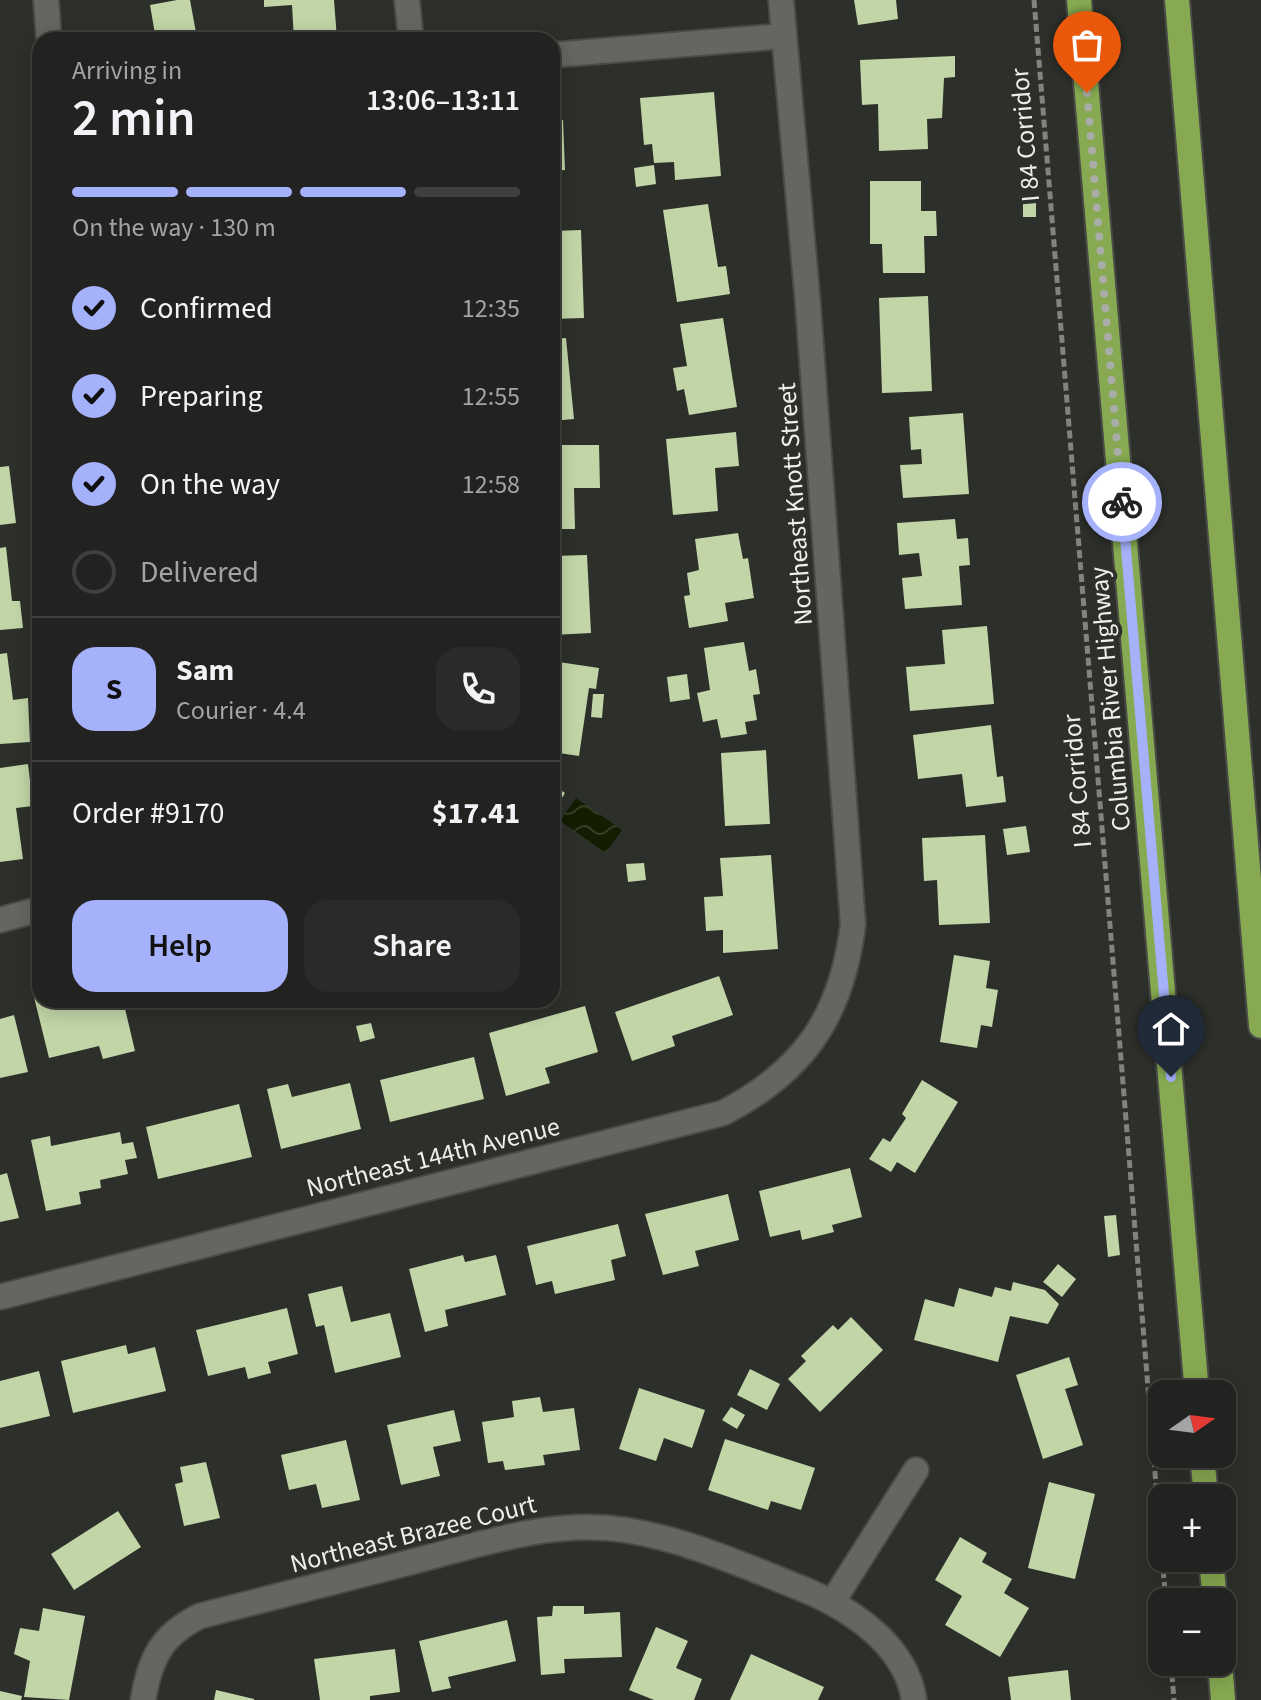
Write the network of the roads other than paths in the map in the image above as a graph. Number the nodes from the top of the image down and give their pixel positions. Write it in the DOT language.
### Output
graph roads {
  1 [pos="46,0"];
  2 [pos="407,0"];
  3 [pos="781,0"];
  4 [pos="1079,0"];
  5 [pos="1177,0"];
  6 [pos="48,32"];
  7 [pos="410,32"];
  8 [pos="784,36"];
  9 [pos="560,54"];
  10 [pos="32,911"];
  11 [pos="0,920"];
  12 [pos="836,1001"];
  13 [pos="1261,1026"];
  14 [pos="0,1297"];
  15 [pos="1196,1380"];
  16 [pos="916,1470"];
  17 [pos="833,1601"];
  18 [pos="1221,1676"];
  19 [pos="143,1700"];
  20 [pos="914,1700"];
  21 [pos="1223,1700"];
  1 -- 6 [label="street"];
  2 -- 7 [label="street"];
  3 -- 8 [label="street, Northeast Knott Street"];
  4 -- 15 [label="highway, Columbia River Highway"];
  5 -- 13 [label="highway"];
  8 -- 9 [label="street"];
  8 -- 12 [label="street, Northeast Knott Street"];
  10 -- 11 [label="street"];
  12 -- 14 [label="street, Northeast 144th Avenue"];
  16 -- 17 [label="street"];
  17 -- 19 [label="street, Northeast Brazee Court"];
  17 -- 20 [label="street, Northeast Brazee Court"];
  18 -- 21 [label="highway"];
}
